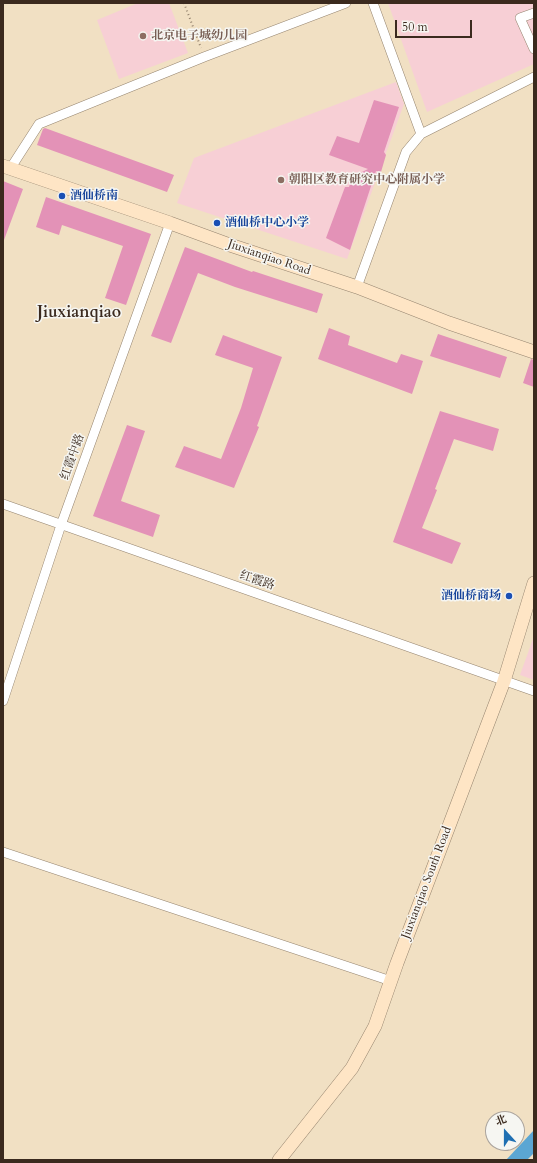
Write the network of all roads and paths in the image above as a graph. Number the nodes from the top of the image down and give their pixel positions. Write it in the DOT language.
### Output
graph roads {
  1 [pos="184,3"];
  2 [pos="346,3"];
  3 [pos="373,3"];
  4 [pos="534,13"];
  5 [pos="534,49"];
  6 [pos="204,57"];
  7 [pos="534,78"];
  8 [pos="421,134"];
  9 [pos="7,167"];
  10 [pos="170,223"];
  11 [pos="356,287"];
  12 [pos="534,352"];
  13 [pos="3,504"];
  14 [pos="62,525"];
  15 [pos="534,583"];
  16 [pos="504,681"];
  17 [pos="534,691"];
  18 [pos="3,701"];
  19 [pos="3,852"];
  20 [pos="391,981"];
  21 [pos="280,1160"];
  1 -- 6 [label="path"];
  2 -- 6 [label="street"];
  3 -- 8 [label="street"];
  4 -- 5 [label="street"];
  6 -- 9 [label="street"];
  7 -- 8 [label="street"];
  8 -- 11 [label="street"];
  9 -- 10 [label="street, Jiuxianqiao Road"];
  10 -- 11 [label="street, Jiuxianqiao Road"];
  10 -- 14 [label="street, 红霞中路"];
  11 -- 12 [label="street, Jiuxianqiao Road"];
  13 -- 14 [label="street, 红霞路"];
  14 -- 16 [label="street, 红霞路"];
  14 -- 18 [label="street, 红霞中路"];
  15 -- 16 [label="street, Jiuxianqiao South Road"];
  16 -- 17 [label="street, 红霞路"];
  16 -- 20 [label="street, Jiuxianqiao South Road"];
  19 -- 20 [label="street"];
  20 -- 21 [label="street, Jiuxianqiao South Road"];
}
